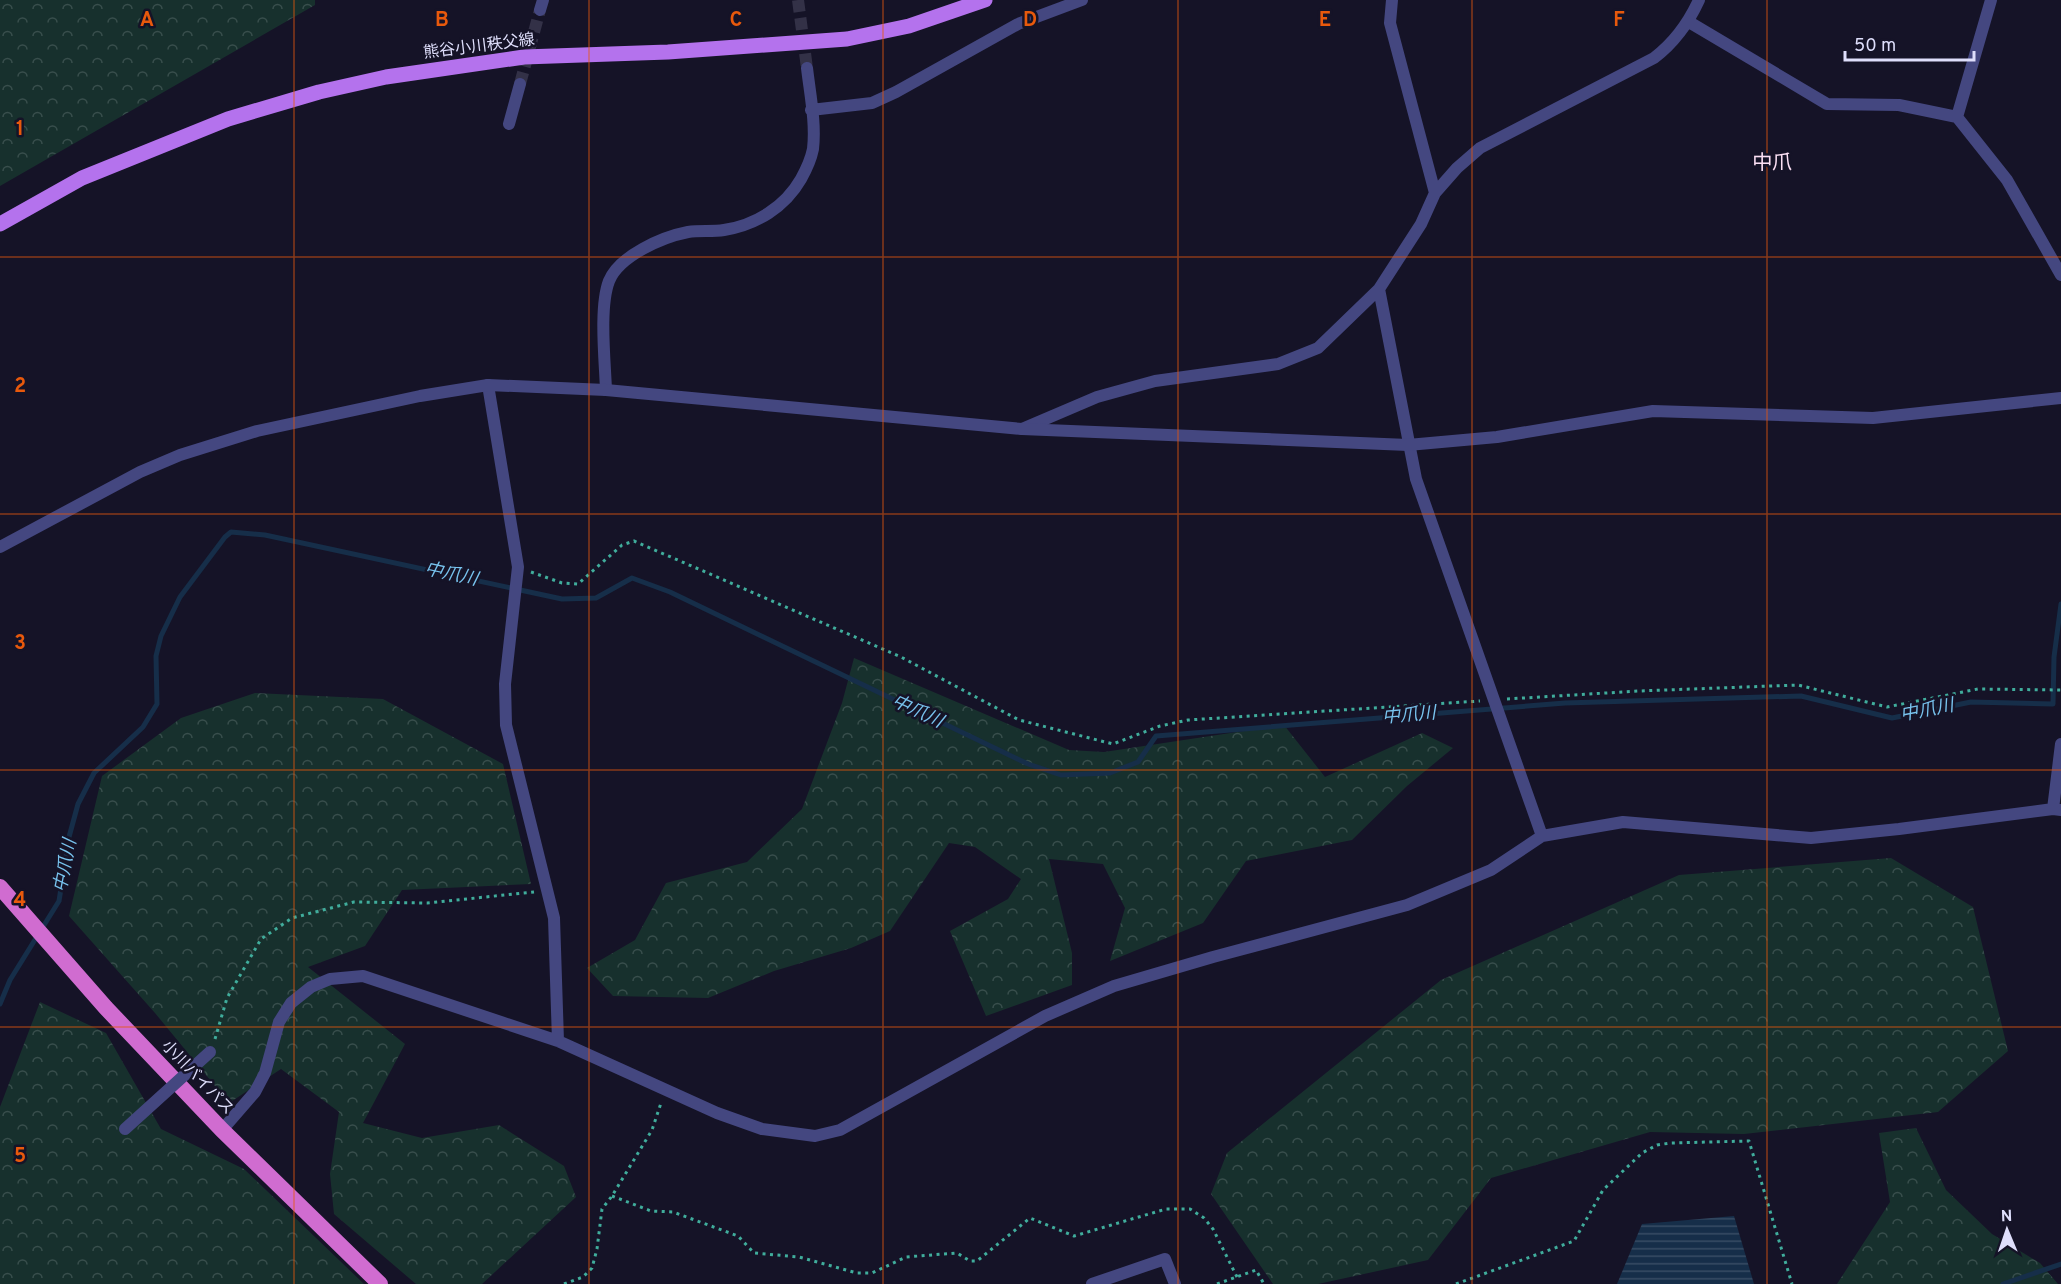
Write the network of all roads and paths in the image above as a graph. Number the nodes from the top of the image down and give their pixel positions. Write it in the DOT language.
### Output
graph roads {
  1 [pos="985,0"];
  2 [pos="1082,0"];
  3 [pos="1392,0"];
  4 [pos="1699,0"];
  5 [pos="1991,0"];
  6 [pos="968,3"];
  7 [pos="1689,22"];
  8 [pos="807,68"];
  9 [pos="520,84"];
  10 [pos="811,110"];
  11 [pos="1957,117"];
  12 [pos="509,124"];
  13 [pos="1435,193"];
  14 [pos="0,224"];
  15 [pos="2061,275"];
  16 [pos="1379,289"];
  17 [pos="488,385"];
  18 [pos="606,390"];
  19 [pos="2061,398"];
  20 [pos="1022,429"];
  21 [pos="1408,445"];
  22 [pos="0,547"];
  23 [pos="518,567"];
  24 [pos="2061,690"];
  25 [pos="1495,700"];
  26 [pos="2061,744"];
  27 [pos="2057,810"];
  28 [pos="1542,836"];
  29 [pos="0,887"];
  30 [pos="546,891"];
  31 [pos="558,1041"];
  32 [pos="210,1052"];
  33 [pos="666,1090"];
  34 [pos="125,1129"];
  35 [pos="222,1130"];
  36 [pos="612,1196"];
  37 [pos="1237,1277"];
  38 [pos="380,1284"];
  39 [pos="564,1284"];
  40 [pos="1092,1284"];
  41 [pos="1175,1284"];
  42 [pos="1217,1284"];
  43 [pos="1264,1284"];
  44 [pos="1456,1284"];
  45 [pos="1792,1284"];
  1 -- 6 [label="main road, 熊谷小川秩父線"];
  2 -- 10 [label="street"];
  3 -- 13 [label="street"];
  4 -- 7 [label="street"];
  5 -- 11 [label="street"];
  6 -- 14 [label="main road, 熊谷小川秩父線"];
  7 -- 11 [label="street"];
  7 -- 13 [label="street"];
  8 -- 10 [label="street"];
  9 -- 12 [label="street"];
  10 -- 18 [label="street"];
  11 -- 15 [label="street"];
  13 -- 16 [label="street"];
  16 -- 20 [label="street"];
  16 -- 21 [label="street"];
  17 -- 18 [label="street"];
  17 -- 22 [label="street"];
  17 -- 23 [label="street"];
  18 -- 20 [label="street"];
  19 -- 21 [label="street"];
  20 -- 21 [label="street"];
  21 -- 25 [label="street"];
  23 -- 25 [label="path"];
  23 -- 30 [label="street"];
  24 -- 25 [label="path"];
  25 -- 28 [label="street"];
  26 -- 27 [label="street"];
  27 -- 28 [label="street"];
  28 -- 33 [label="street"];
  29 -- 35 [label="highway, 小川バイパス"];
  30 -- 31 [label="street"];
  30 -- 32 [label="path"];
  31 -- 33 [label="street"];
  31 -- 35 [label="street"];
  32 -- 34 [label="street, bridge"];
  33 -- 36 [label="path"];
  35 -- 38 [label="highway, 小川バイパス"];
  36 -- 37 [label="path"];
  36 -- 39 [label="path"];
  37 -- 42 [label="path"];
  37 -- 43 [label="path"];
  40 -- 41 [label="street"];
  44 -- 45 [label="path"];
}
